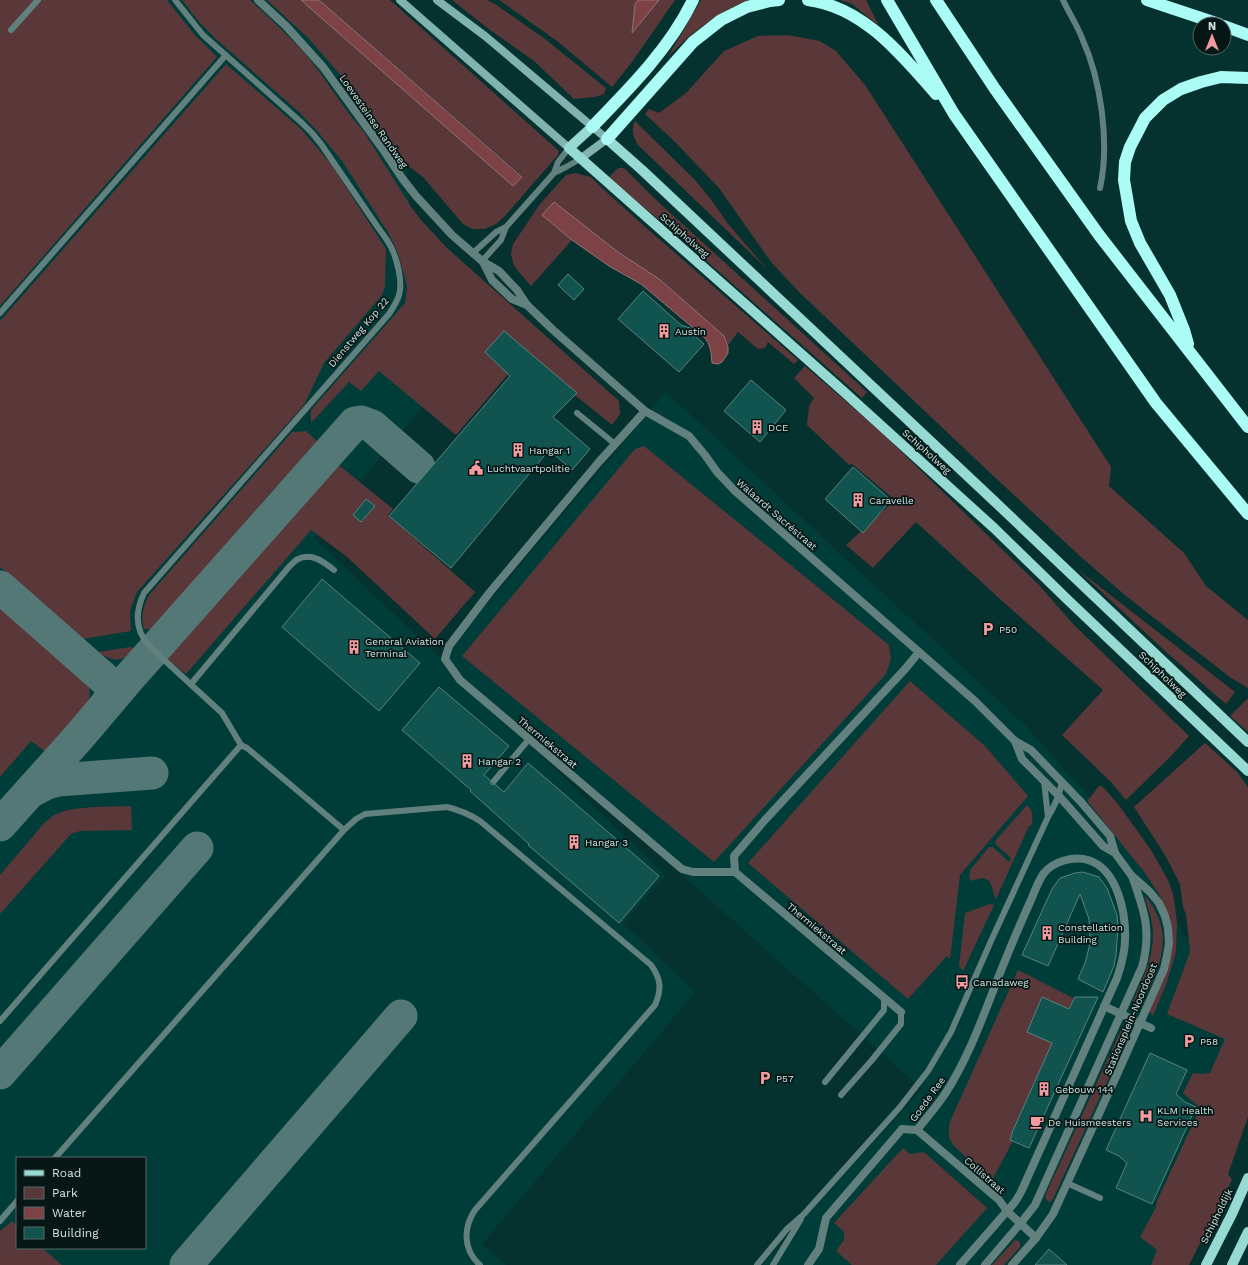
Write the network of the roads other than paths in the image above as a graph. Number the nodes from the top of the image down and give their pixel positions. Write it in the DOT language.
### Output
graph roads {
  1 [pos="38,0"];
  2 [pos="175,0"];
  3 [pos="258,0"];
  4 [pos="400,0"];
  5 [pos="437,0"];
  6 [pos="693,0"];
  7 [pos="779,0"];
  8 [pos="808,0"];
  9 [pos="887,0"];
  10 [pos="936,0"];
  11 [pos="1063,0"];
  12 [pos="1147,0"];
  13 [pos="1195,16"];
  14 [pos="1232,29"];
  15 [pos="11,30"];
  16 [pos="1248,35"];
  17 [pos="226,55"];
  18 [pos="1248,78"];
  19 [pos="954,114"];
  20 [pos="592,127"];
  21 [pos="607,139"];
  22 [pos="569,148"];
  23 [pos="580,159"];
  24 [pos="554,173"];
  25 [pos="1100,188"];
  26 [pos="506,227"];
  27 [pos="474,254"];
  28 [pos="482,262"];
  29 [pos="0,313"];
  30 [pos="1190,351"];
  31 [pos="645,411"];
  32 [pos="577,413"];
  33 [pos="1248,427"];
  34 [pos="615,444"];
  35 [pos="1248,514"];
  36 [pos="334,570"];
  37 [pos="919,652"];
  38 [pos="191,684"];
  39 [pos="529,739"];
  40 [pos="1015,741"];
  41 [pos="1248,742"];
  42 [pos="241,745"];
  43 [pos="1248,771"];
  44 [pos="494,781"];
  45 [pos="1044,781"];
  46 [pos="1062,782"];
  47 [pos="1059,796"];
  48 [pos="1048,817"];
  49 [pos="344,830"];
  50 [pos="1115,853"];
  51 [pos="734,872"];
  52 [pos="1131,876"];
  53 [pos="884,997"];
  54 [pos="1104,1006"];
  55 [pos="901,1012"];
  56 [pos="1122,1014"];
  57 [pos="0,1021"];
  58 [pos="1140,1023"];
  59 [pos="1151,1028"];
  60 [pos="825,1082"];
  61 [pos="841,1095"];
  62 [pos="917,1130"];
  63 [pos="56,1157"];
  64 [pos="1248,1178"];
  65 [pos="1067,1182"];
  66 [pos="1100,1198"];
  67 [pos="16,1202"];
  68 [pos="1007,1211"];
  69 [pos="804,1214"];
  70 [pos="0,1221"];
  71 [pos="1020,1224"];
  72 [pos="1248,1232"];
  73 [pos="1036,1238"];
  74 [pos="480,1265"];
  75 [pos="757,1265"];
  76 [pos="773,1265"];
  77 [pos="808,1265"];
  78 [pos="960,1265"];
  79 [pos="985,1265"];
  80 [pos="1012,1265"];
  81 [pos="1206,1265"];
  82 [pos="1232,1265"];
  1 -- 15 [label="lane"];
  2 -- 17 [label="lane, Dienstweg Kop 22"];
  3 -- 27 [label="street, Loevesteinse Randweg"];
  4 -- 22 [label="main road, Schipholweg"];
  5 -- 20 [label="main road, Schipholweg"];
  6 -- 20 [label="highway"];
  7 -- 21 [label="highway"];
  8 -- 19 [label="highway"];
  9 -- 19 [label="highway"];
  10 -- 30 [label="highway"];
  11 -- 25 [label="lane"];
  12 -- 13 [label="highway"];
  14 -- 16 [label="highway"];
  17 -- 29 [label="lane"];
  17 -- 38 [label="lane, Dienstweg Kop 22"];
  18 -- 30 [label="highway"];
  19 -- 35 [label="highway"];
  20 -- 21 [label="main road, Schipholweg"];
  20 -- 22 [label="main road"];
  21 -- 23 [label="main road"];
  21 -- 41 [label="main road, Schipholweg"];
  22 -- 23 [label="main road, Schipholweg"];
  22 -- 24 [label="lane"];
  23 -- 24 [label="lane"];
  23 -- 43 [label="main road, Schipholweg"];
  24 -- 26 [label="lane"];
  26 -- 27 [label="lane"];
  26 -- 28 [label="lane"];
  27 -- 28 [label="street, Walaardt Sacréstraat"];
  28 -- 31 [label="street, Walaardt Sacréstraat"];
  30 -- 33 [label="highway"];
  31 -- 34 [label="street, Thermiekstraat"];
  31 -- 37 [label="street, Walaardt Sacréstraat"];
  32 -- 34 [label="lane"];
  34 -- 39 [label="street, Thermiekstraat"];
  36 -- 38 [label="lane"];
  37 -- 40 [label="street, Walaardt Sacréstraat"];
  37 -- 51 [label="street"];
  38 -- 42 [label="lane"];
  39 -- 44 [label="lane"];
  39 -- 51 [label="street, Thermiekstraat"];
  40 -- 45 [label="street, Walaardt Sacréstraat"];
  40 -- 46 [label="street, Walaardt Sacréstraat"];
  42 -- 49 [label="lane"];
  42 -- 57 [label="lane"];
  45 -- 47 [label="street, Walaardt Sacréstraat"];
  45 -- 48 [label="lane"];
  46 -- 47 [label="lane"];
  46 -- 50 [label="street, Stationsplein-Noordoost"];
  47 -- 48 [label="lane"];
  47 -- 50 [label="street, Stationsplein-Noordoost"];
  48 -- 69 [label="lane"];
  49 -- 63 [label="lane"];
  49 -- 74 [label="lane"];
  50 -- 52 [label="street, Stationsplein-Noordoost"];
  51 -- 53 [label="street, Thermiekstraat"];
  52 -- 56 [label="street, Stationsplein-Noordoost"];
  52 -- 58 [label="street, Stationsplein-Noordoost"];
  53 -- 55 [label="street, Thermiekstraat"];
  53 -- 60 [label="lane"];
  54 -- 56 [label="street, Stationsplein-Noordoost"];
  54 -- 62 [label="street, Goede Ree"];
  54 -- 68 [label="street"];
  55 -- 61 [label="lane"];
  56 -- 58 [label="street"];
  56 -- 71 [label="street, Stationsplein-Noordoost"];
  58 -- 59 [label="street"];
  58 -- 65 [label="street, Stationsplein-Noordoost"];
  62 -- 68 [label="street, Collistraat"];
  62 -- 77 [label="street, Goede Ree"];
  64 -- 81 [label="main road, Schipholdijk"];
  65 -- 66 [label="lane"];
  65 -- 73 [label="street, Stationsplein-Noordoost"];
  67 -- 70 [label="lane"];
  68 -- 71 [label="street, Collistraat"];
  68 -- 78 [label="street"];
  69 -- 75 [label="lane"];
  69 -- 76 [label="lane"];
  71 -- 73 [label="street, Collistraat"];
  71 -- 79 [label="street, Stationsplein-Noordoost"];
  72 -- 82 [label="main road"];
  73 -- 80 [label="street, Stationsplein-Noordoost"];
}
